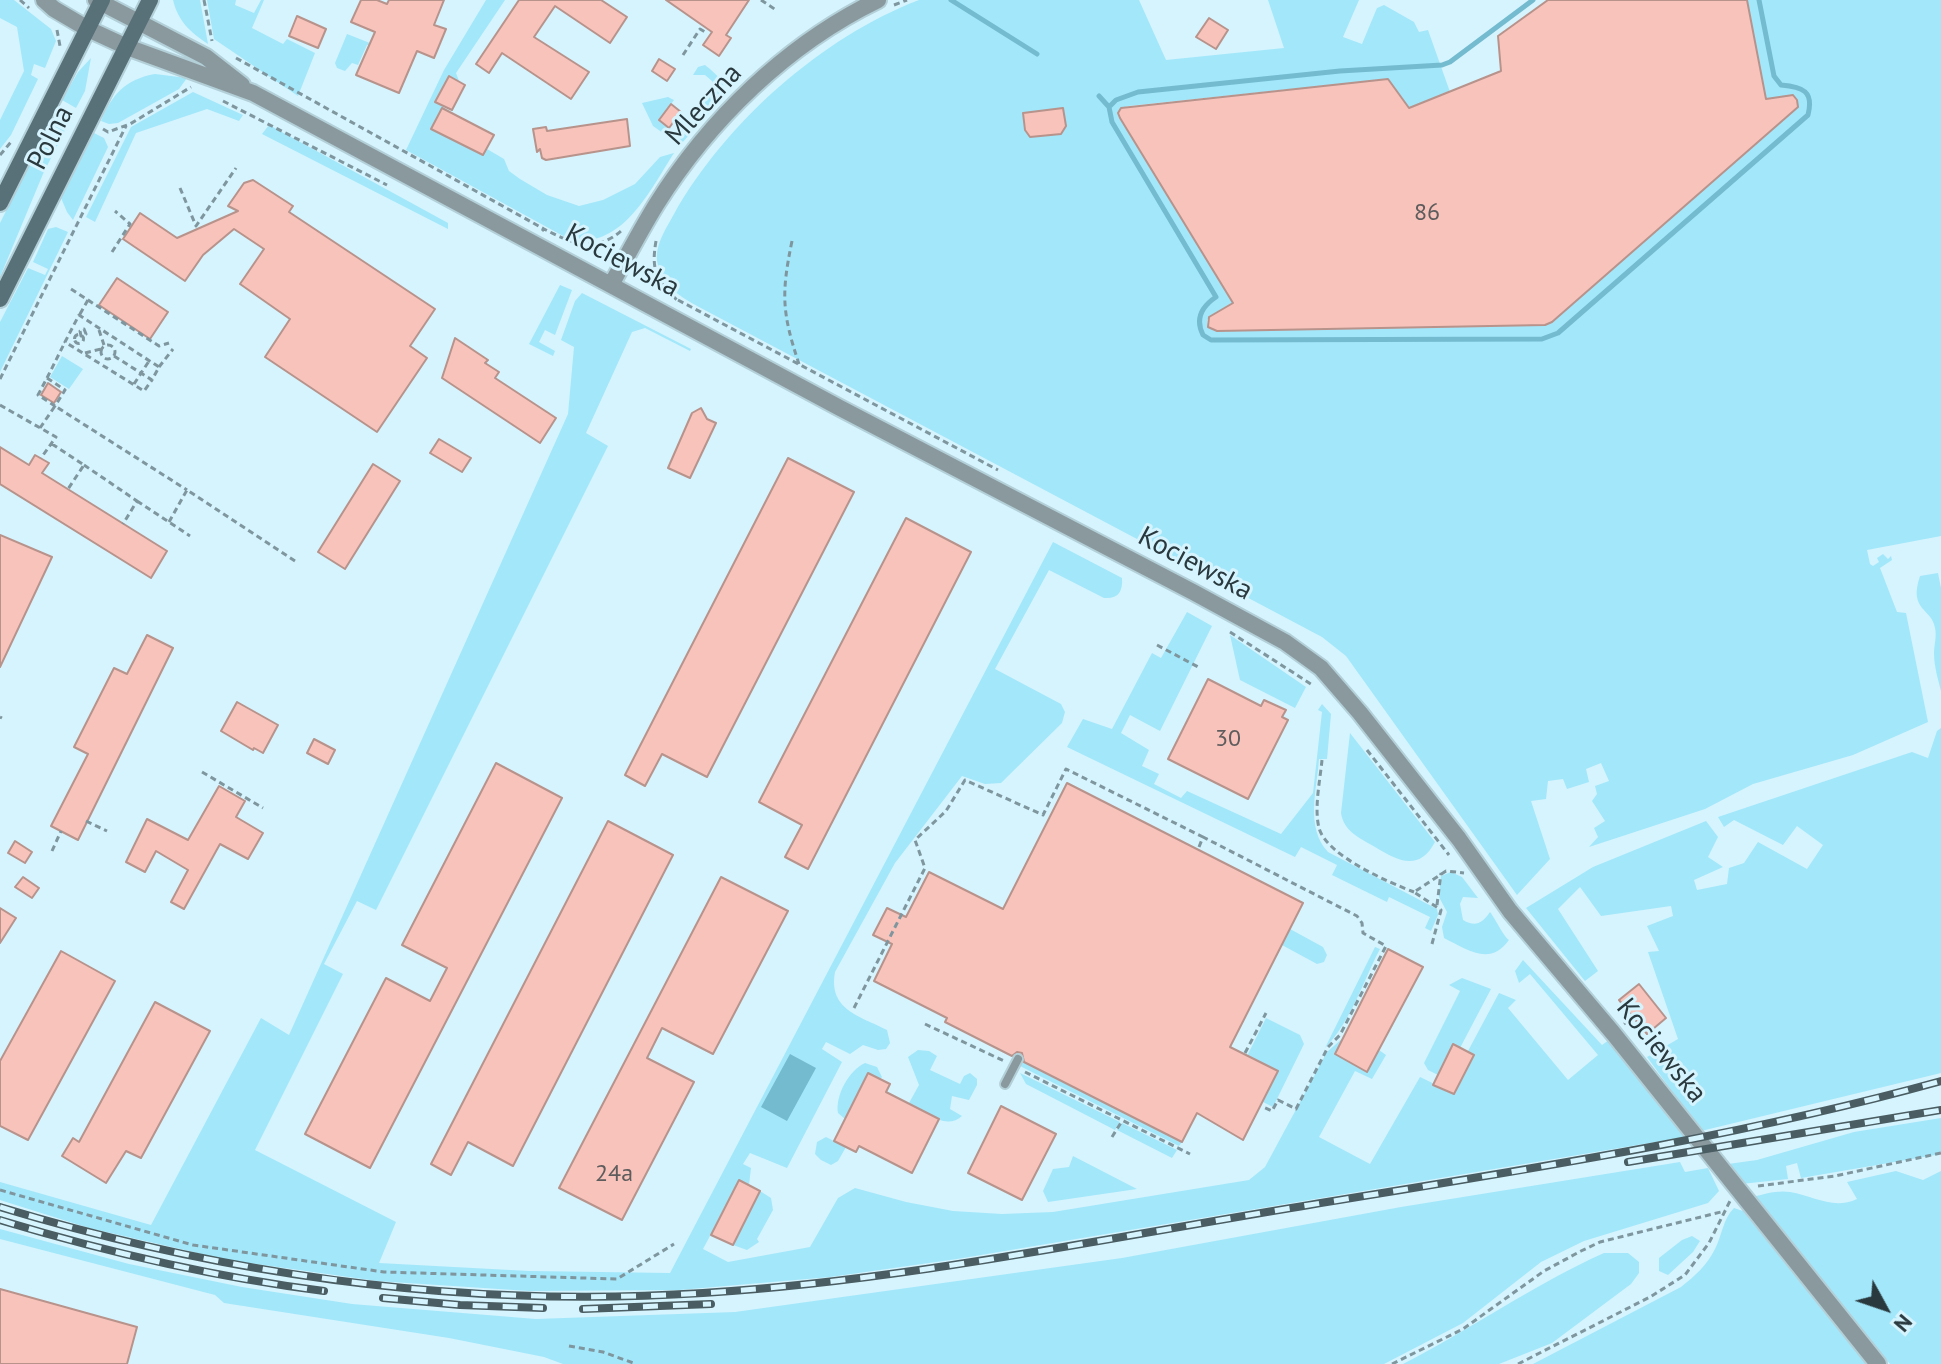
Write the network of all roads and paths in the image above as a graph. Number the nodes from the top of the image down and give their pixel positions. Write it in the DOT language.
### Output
graph roads {
  1 [pos="150,0"];
  2 [pos="761,0"];
  3 [pos="907,0"];
  4 [pos="100,1"];
  5 [pos="49,4"];
  6 [pos="882,4"];
  7 [pos="776,10"];
  8 [pos="139,22"];
  9 [pos="88,29"];
  10 [pos="707,33"];
  11 [pos="127,47"];
  12 [pos="57,53"];
  13 [pos="227,53"];
  14 [pos="683,55"];
  15 [pos="199,91"];
  16 [pos="253,93"];
  17 [pos="220,99"];
  18 [pos="88,122"];
  19 [pos="126,126"];
  20 [pos="236,168"];
  21 [pos="180,188"];
  22 [pos="392,188"];
  23 [pos="0,203"];
  24 [pos="115,211"];
  25 [pos="628,224"];
  26 [pos="544,229"];
  27 [pos="792,241"];
  28 [pos="534,244"];
  29 [pos="112,252"];
  30 [pos="611,285"];
  31 [pos="71,289"];
  32 [pos="0,299"];
  33 [pos="88,300"];
  34 [pos="79,315"];
  35 [pos="90,322"];
  36 [pos="99,328"];
  37 [pos="81,336"];
  38 [pos="65,342"];
  39 [pos="169,343"];
  40 [pos="102,347"];
  41 [pos="173,349"];
  42 [pos="84,354"];
  43 [pos="114,356"];
  44 [pos="149,361"];
  45 [pos="159,367"];
  46 [pos="142,373"];
  47 [pos="47,378"];
  48 [pos="0,379"];
  49 [pos="152,380"];
  50 [pos="133,385"];
  51 [pos="808,390"];
  52 [pos="0,405"];
  53 [pos="55,406"];
  54 [pos="40,428"];
  55 [pos="52,444"];
  56 [pos="41,458"];
  57 [pos="84,465"];
  58 [pos="68,489"];
  59 [pos="187,490"];
  60 [pos="137,501"];
  61 [pos="169,522"];
  62 [pos="123,524"];
  63 [pos="190,536"];
  64 [pos="295,561"];
  65 [pos="1220,626"];
  66 [pos="1157,645"];
  67 [pos="1200,668"];
  68 [pos="1315,686"];
  69 [pos="1360,741"];
  70 [pos="1322,760"];
  71 [pos="202,772"];
  72 [pos="263,808"];
  73 [pos="86,821"];
  74 [pos="61,831"];
  75 [pos="107,831"];
  76 [pos="1203,837"];
  77 [pos="1199,847"];
  78 [pos="52,851"];
  79 [pos="1441,873"];
  80 [pos="1414,892"];
  81 [pos="1437,905"];
  82 [pos="1432,944"];
  83 [pos="854,1008"];
  84 [pos="1266,1013"];
  85 [pos="1632,1018"];
  86 [pos="925,1024"];
  87 [pos="1613,1033"];
  88 [pos="1001,1050"];
  89 [pos="1245,1053"];
  90 [pos="997,1058"];
  91 [pos="1016,1062"];
  92 [pos="1005,1084"];
  93 [pos="1263,1107"];
  94 [pos="1122,1121"];
  95 [pos="1112,1137"];
  96 [pos="1941,1153"];
  97 [pos="1190,1154"];
  98 [pos="1736,1189"];
  99 [pos="0,1190"];
  100 [pos="1725,1211"];
  101 [pos="674,1244"];
  102 [pos="569,1346"];
  103 [pos="636,1364"];
  104 [pos="1392,1364"];
  105 [pos="1518,1364"];
  106 [pos="1878,1364"];
  1 -- 8 [label="street, Polna"];
  2 -- 7 [label="path"];
  3 -- 6 [label="path"];
  4 -- 8 [label="street, Kociewska"];
  4 -- 9 [label="street, Polna"];
  5 -- 9 [label="street, Kociewska"];
  5 -- 12 [label="path"];
  6 -- 30 [label="street, Mleczna"];
  8 -- 11 [label="street, Polna"];
  8 -- 16 [label="street, Kociewska"];
  9 -- 11 [label="street, Kociewska"];
  9 -- 23 [label="street, Polna"];
  10 -- 14 [label="path"];
  11 -- 16 [label="street, Kociewska"];
  11 -- 18 [label="street, Polna"];
  13 -- 26 [label="path"];
  15 -- 19 [label="path"];
  16 -- 28 [label="street, Kociewska"];
  17 -- 22 [label="path"];
  18 -- 19 [label="path"];
  18 -- 32 [label="street, Polna"];
  19 -- 48 [label="path"];
  20 -- 21 [label="path"];
  24 -- 29 [label="path"];
  25 -- 26 [label="path"];
  26 -- 28 [label="path"];
  27 -- 51 [label="path"];
  28 -- 30 [label="street, Kociewska"];
  30 -- 51 [label="street, Kociewska"];
  31 -- 33 [label="path"];
  33 -- 34 [label="path"];
  33 -- 39 [label="path"];
  34 -- 35 [label="path"];
  34 -- 38 [label="path"];
  35 -- 36 [label="path"];
  35 -- 37 [label="path"];
  36 -- 40 [label="path"];
  36 -- 44 [label="path"];
  38 -- 42 [label="path"];
  38 -- 47 [label="path"];
  40 -- 42 [label="path"];
  40 -- 43 [label="path"];
  40 -- 43 [label="path"];
  41 -- 45 [label="path"];
  42 -- 50 [label="path"];
  43 -- 46 [label="path"];
  44 -- 45 [label="path"];
  44 -- 46 [label="path"];
  45 -- 49 [label="path"];
  46 -- 49 [label="path"];
  46 -- 50 [label="path"];
  47 -- 53 [label="path"];
  47 -- 53 [label="path"];
  49 -- 50 [label="path"];
  51 -- 87 [label="street, Kociewska"];
  52 -- 54 [label="path"];
  53 -- 54 [label="path"];
  53 -- 59 [label="path"];
  54 -- 55 [label="path"];
  55 -- 56 [label="path"];
  55 -- 57 [label="path"];
  57 -- 58 [label="path"];
  57 -- 60 [label="path"];
  59 -- 61 [label="path"];
  59 -- 64 [label="path"];
  60 -- 61 [label="path"];
  60 -- 62 [label="path"];
  61 -- 63 [label="path"];
  65 -- 68 [label="path"];
  66 -- 67 [label="path"];
  69 -- 79 [label="path"];
  70 -- 80 [label="path"];
  71 -- 72 [label="path"];
  73 -- 75 [label="path"];
  74 -- 78 [label="path"];
  76 -- 77 [label="path"];
  76 -- 83 [label="path"];
  76 -- 93 [label="path"];
  79 -- 80 [label="path"];
  79 -- 81 [label="path"];
  80 -- 81 [label="path"];
  81 -- 82 [label="path"];
  84 -- 89 [label="path"];
  85 -- 87 [label="path"];
  86 -- 90 [label="path"];
  87 -- 98 [label="street, Kociewska"];
  88 -- 90 [label="path"];
  90 -- 91 [label="path"];
  91 -- 92 [label="lane"];
  91 -- 94 [label="path"];
  94 -- 95 [label="path"];
  94 -- 97 [label="path"];
  96 -- 98 [label="path"];
  98 -- 100 [label="path"];
  98 -- 106 [label="street, Kociewska"];
  99 -- 101 [label="path"];
  100 -- 104 [label="path"];
  100 -- 105 [label="path"];
  102 -- 103 [label="path"];
}
